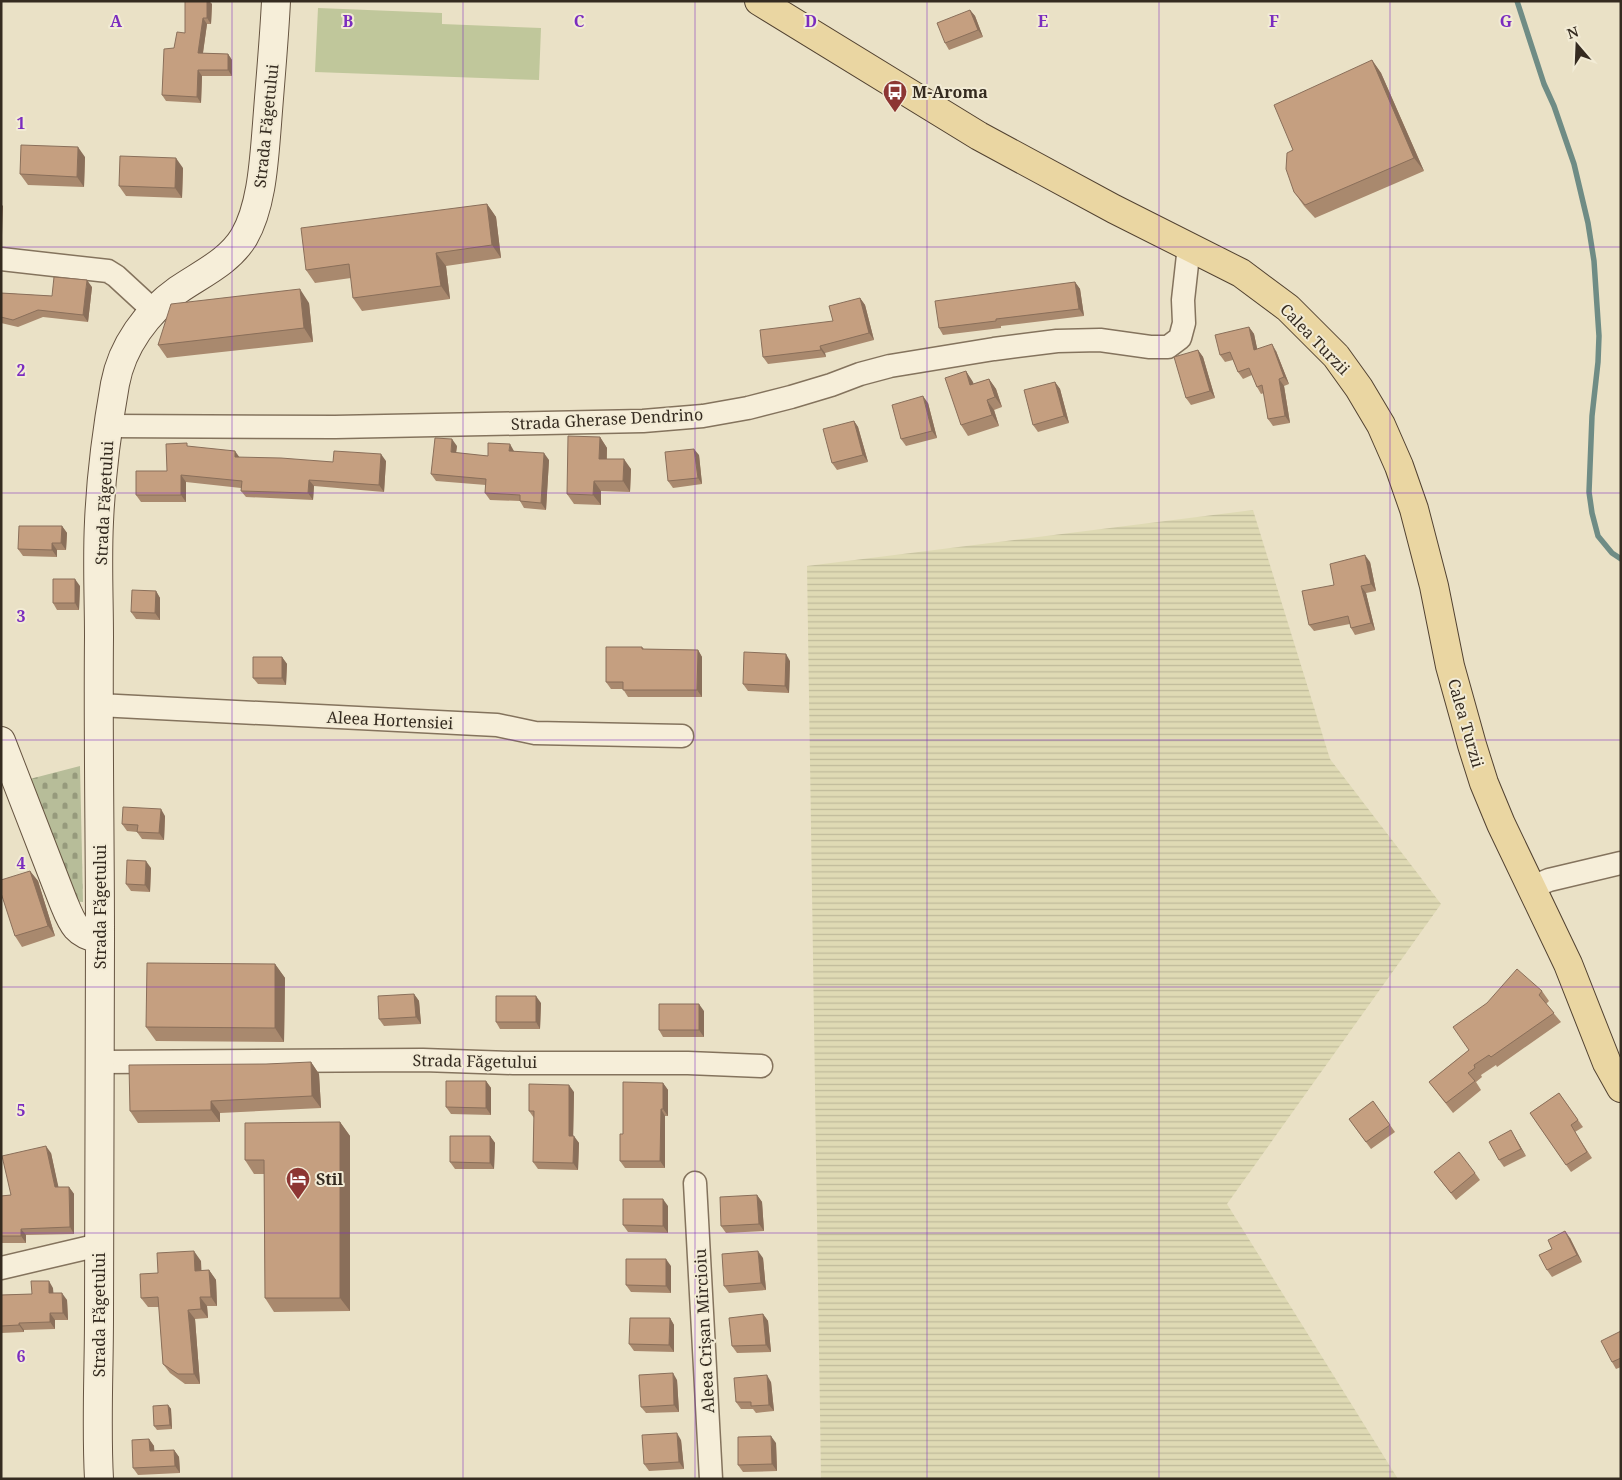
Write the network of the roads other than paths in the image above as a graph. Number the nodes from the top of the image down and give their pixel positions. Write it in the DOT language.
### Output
graph roads {
  1 [pos="276,1"];
  2 [pos="759,1"];
  3 [pos="1189,246"];
  4 [pos="1,259"];
  5 [pos="154,310"];
  6 [pos="109,426"];
  7 [pos="98,705"];
  8 [pos="682,736"];
  9 [pos="1,741"];
  10 [pos="1621,863"];
  11 [pos="1530,888"];
  12 [pos="100,939"];
  13 [pos="1568,964"];
  14 [pos="1621,1050"];
  15 [pos="100,1062"];
  16 [pos="761,1066"];
  17 [pos="1621,1088"];
  18 [pos="695,1183"];
  19 [pos="99,1245"];
  20 [pos="1,1268"];
  21 [pos="99,1479"];
  22 [pos="711,1479"];
  1 -- 5 [label="main road, Strada Făgetului"];
  2 -- 3 [label="main road, Calea Turzii"];
  3 -- 6 [label="street, Strada Gherase Dendrino"];
  3 -- 11 [label="main road, Calea Turzii"];
  4 -- 5 [label="street"];
  5 -- 6 [label="main road, Strada Făgetului"];
  6 -- 7 [label="main road, Strada Făgetului"];
  7 -- 8 [label="street, Aleea Hortensiei"];
  7 -- 12 [label="main road, Strada Făgetului"];
  9 -- 12 [label="main road"];
  10 -- 11 [label="street"];
  11 -- 13 [label="main road, Calea Turzii"];
  12 -- 15 [label="main road, Strada Făgetului"];
  13 -- 14 [label="main road, Calea Turzii"];
  13 -- 17 [label="main road, Calea Turzii"];
  15 -- 16 [label="street, Strada Făgetului"];
  15 -- 19 [label="main road, Strada Făgetului"];
  18 -- 22 [label="street, Aleea Crișan Mircioiu"];
  19 -- 20 [label="street"];
  19 -- 21 [label="main road, Strada Făgetului"];
}
